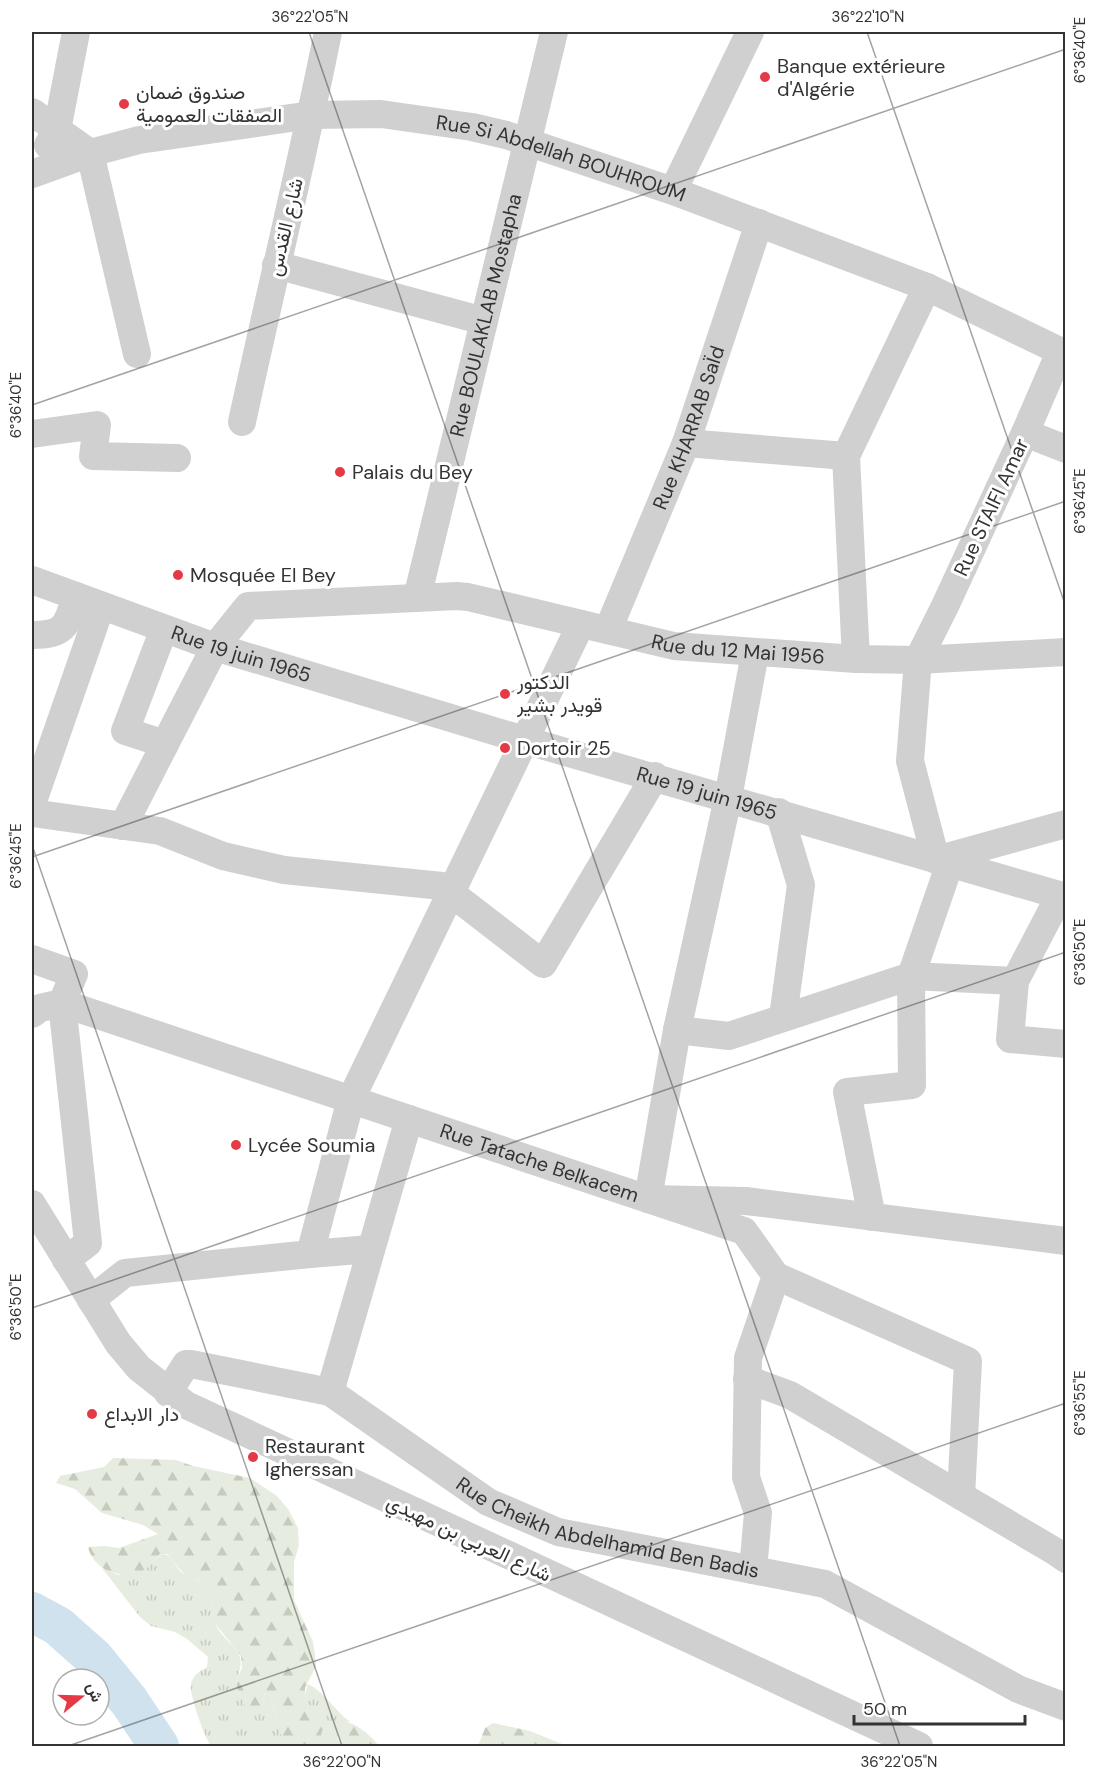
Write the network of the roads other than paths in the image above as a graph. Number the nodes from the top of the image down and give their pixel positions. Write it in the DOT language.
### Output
graph roads {
  1 [pos="76,32"];
  2 [pos="328,32"];
  3 [pos="554,32"];
  4 [pos="750,32"];
  5 [pos="32,112"];
  6 [pos="311,116"];
  7 [pos="57,130"];
  8 [pos="527,143"];
  9 [pos="90,153"];
  10 [pos="32,170"];
  11 [pos="32,174"];
  12 [pos="673,191"];
  13 [pos="759,223"];
  14 [pos="276,265"];
  15 [pos="927,287"];
  16 [pos="484,321"];
  17 [pos="1063,353"];
  18 [pos="136,354"];
  19 [pos="242,422"];
  20 [pos="1025,433"];
  21 [pos="32,434"];
  22 [pos="686,443"];
  23 [pos="1065,449"];
  24 [pos="846,456"];
  25 [pos="177,458"];
  26 [pos="32,580"];
  27 [pos="417,597"];
  28 [pos="88,601"];
  29 [pos="595,627"];
  30 [pos="164,629"];
  31 [pos="32,636"];
  32 [pos="215,648"];
  33 [pos="1065,652"];
  34 [pos="755,653"];
  35 [pos="856,659"];
  36 [pos="918,660"];
  37 [pos="524,740"];
  38 [pos="165,744"];
  39 [pos="655,776"];
  40 [pos="728,798"];
  41 [pos="32,804"];
  42 [pos="32,813"];
  43 [pos="778,813"];
  44 [pos="1065,824"];
  45 [pos="123,826"];
  46 [pos="943,861"];
  47 [pos="450,892"];
  48 [pos="1063,896"];
  49 [pos="32,959"];
  50 [pos="911,976"];
  51 [pos="1015,981"];
  52 [pos="62,1003"];
  53 [pos="32,1014"];
  54 [pos="783,1017"];
  55 [pos="677,1030"];
  56 [pos="1065,1044"];
  57 [pos="351,1099"];
  58 [pos="409,1119"];
  59 [pos="648,1198"];
  60 [pos="32,1204"];
  61 [pos="872,1217"];
  62 [pos="1065,1241"];
  63 [pos="371,1249"];
  64 [pos="310,1254"];
  65 [pos="66,1260"];
  66 [pos="776,1276"];
  67 [pos="92,1299"];
  68 [pos="747,1379"];
  69 [pos="330,1392"];
  70 [pos="168,1393"];
  71 [pos="961,1496"];
  72 [pos="1065,1559"];
  73 [pos="753,1570"];
  74 [pos="1065,1707"];
  75 [pos="919,1746"];
  1 -- 7 [label="street"];
  2 -- 6 [label="street, شارع القدس"];
  3 -- 8 [label="street, Rue BOULAKLAB Mostapha"];
  4 -- 12 [label="street"];
  5 -- 7 [label="street"];
  6 -- 8 [label="street, Rue Si Abdellah BOUHROUM"];
  6 -- 9 [label="street, Rue Si Abdellah BOUHROUM"];
  6 -- 14 [label="street, شارع القدس"];
  7 -- 9 [label="street"];
  7 -- 10 [label="street"];
  8 -- 12 [label="street, Rue Si Abdellah BOUHROUM"];
  8 -- 16 [label="street, Rue BOULAKLAB Mostapha"];
  9 -- 11 [label="street, Rue Si Abdellah BOUHROUM"];
  9 -- 18 [label="street"];
  12 -- 13 [label="street, Rue Si Abdellah BOUHROUM"];
  13 -- 15 [label="street, Rue Si Abdellah BOUHROUM"];
  13 -- 22 [label="street, Rue KHARRAB SaÏd"];
  14 -- 16 [label="street"];
  14 -- 19 [label="street, شارع القدس"];
  15 -- 17 [label="street, Rue Si Abdellah BOUHROUM"];
  15 -- 24 [label="street"];
  16 -- 27 [label="street, Rue BOULAKLAB Mostapha"];
  17 -- 20 [label="street, Rue STAIFI Amar"];
  20 -- 23 [label="street"];
  20 -- 36 [label="street, Rue STAIFI Amar"];
  21 -- 25 [label="street"];
  22 -- 24 [label="street"];
  22 -- 29 [label="street, Rue KHARRAB SaÏd"];
  24 -- 35 [label="street"];
  26 -- 28 [label="street, Rue 19 juin 1965"];
  27 -- 29 [label="street, Rue du 12 Mai 1956"];
  27 -- 32 [label="street, Rue du 12 Mai 1956"];
  28 -- 30 [label="street, Rue 19 juin 1965"];
  28 -- 31 [label="street"];
  28 -- 41 [label="street"];
  29 -- 34 [label="street, Rue du 12 Mai 1956"];
  29 -- 37 [label="street, Rue KHARRAB SaÏd"];
  30 -- 32 [label="street, Rue 19 juin 1965"];
  30 -- 38 [label="street"];
  32 -- 37 [label="street, Rue 19 juin 1965"];
  32 -- 38 [label="street, Rue du 12 Mai 1956"];
  33 -- 36 [label="street, Rue du 12 Mai 1956"];
  34 -- 35 [label="street, Rue du 12 Mai 1956"];
  34 -- 40 [label="street"];
  35 -- 36 [label="street, Rue du 12 Mai 1956"];
  36 -- 46 [label="street"];
  37 -- 39 [label="street, Rue 19 juin 1965"];
  37 -- 47 [label="street, Rue KHARRAB SaÏd"];
  38 -- 45 [label="street, Rue du 12 Mai 1956"];
  39 -- 40 [label="street, Rue 19 juin 1965"];
  39 -- 47 [label="street"];
  40 -- 43 [label="street, Rue 19 juin 1965"];
  40 -- 55 [label="street"];
  42 -- 45 [label="street"];
  43 -- 46 [label="street, Rue 19 juin 1965"];
  43 -- 54 [label="street"];
  44 -- 46 [label="street"];
  45 -- 47 [label="street"];
  46 -- 48 [label="street, Rue 19 juin 1965"];
  46 -- 50 [label="street"];
  47 -- 57 [label="street, Rue KHARRAB SaÏd"];
  48 -- 51 [label="street"];
  49 -- 52 [label="street"];
  50 -- 51 [label="street"];
  50 -- 54 [label="street"];
  50 -- 61 [label="street"];
  51 -- 56 [label="street"];
  52 -- 53 [label="street"];
  52 -- 57 [label="street, Rue Tatache Belkacem"];
  52 -- 65 [label="street"];
  54 -- 55 [label="street"];
  55 -- 59 [label="street"];
  57 -- 58 [label="street, Rue Tatache Belkacem"];
  57 -- 64 [label="street, Rue KHARRAB SaÏd"];
  58 -- 59 [label="street, Rue Tatache Belkacem"];
  58 -- 63 [label="street"];
  59 -- 61 [label="street, Rue Tatache Belkacem"];
  59 -- 66 [label="street"];
  60 -- 65 [label="street, شارع العربي بن مهيدي"];
  61 -- 62 [label="street, Rue Tatache Belkacem"];
  63 -- 64 [label="street"];
  63 -- 69 [label="street"];
  64 -- 67 [label="street"];
  65 -- 67 [label="street, شارع العربي بن مهيدي"];
  66 -- 68 [label="street"];
  66 -- 71 [label="street"];
  67 -- 70 [label="street, شارع العربي بن مهيدي"];
  68 -- 71 [label="street"];
  68 -- 73 [label="street"];
  69 -- 70 [label="street, Rue Cheikh Abdelhamid Ben Badis"];
  69 -- 73 [label="street, Rue Cheikh Abdelhamid Ben Badis"];
  70 -- 75 [label="street, شارع العربي بن مهيدي"];
  71 -- 72 [label="street"];
  73 -- 74 [label="street, Rue Cheikh Abdelhamid Ben Badis"];
}
